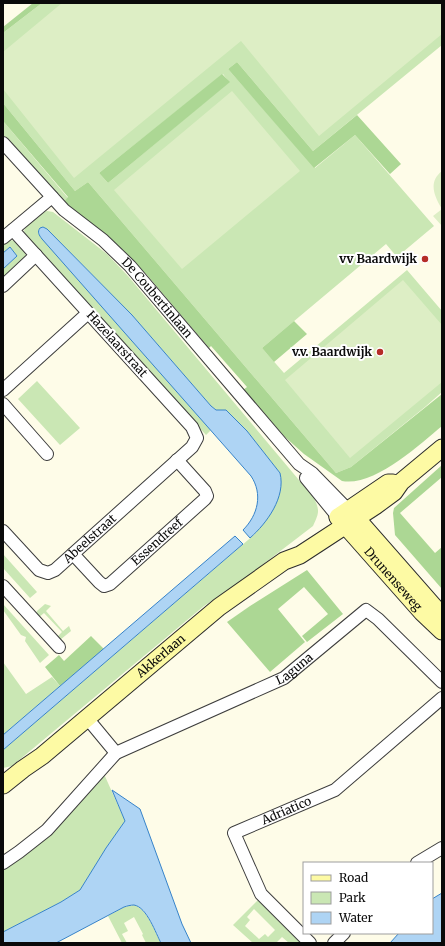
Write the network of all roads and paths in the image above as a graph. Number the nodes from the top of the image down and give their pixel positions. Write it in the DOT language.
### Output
graph roads {
  1 [pos="3,143"];
  2 [pos="52,197"];
  3 [pos="13,230"];
  4 [pos="3,238"];
  5 [pos="36,255"];
  6 [pos="3,286"];
  7 [pos="88,313"];
  8 [pos="3,390"];
  9 [pos="3,404"];
  10 [pos="442,448"];
  11 [pos="47,454"];
  12 [pos="177,460"];
  13 [pos="347,518"];
  14 [pos="3,531"];
  15 [pos="73,554"];
  16 [pos="3,586"];
  17 [pos="442,616"];
  18 [pos="442,631"];
  19 [pos="59,647"];
  20 [pos="442,682"];
  21 [pos="442,698"];
  22 [pos="87,718"];
  23 [pos="116,753"];
  24 [pos="4,793"];
  25 [pos="442,848"];
  26 [pos="419,862"];
  27 [pos="3,863"];
  28 [pos="343,934"];
  29 [pos="310,943"];
  30 [pos="334,943"];
  1 -- 2 [label="street, De Coubertinlaan"];
  2 -- 3 [label="street"];
  2 -- 13 [label="street, De Coubertinlaan"];
  3 -- 4 [label="street"];
  3 -- 5 [label="street, Hazelaarstraat"];
  5 -- 6 [label="street"];
  5 -- 7 [label="street, Hazelaarstraat"];
  7 -- 8 [label="street"];
  7 -- 12 [label="street, Hazelaarstraat"];
  9 -- 11 [label="street"];
  10 -- 13 [label="street, Akkerlaan"];
  12 -- 15 [label="street, Abeelstraat"];
  12 -- 15 [label="street, Essendreef"];
  13 -- 17 [label="street, Drunenseweg"];
  13 -- 18 [label="street, Drunenseweg"];
  13 -- 22 [label="street, Akkerlaan"];
  14 -- 15 [label="street, Abeelstraat"];
  16 -- 19 [label="street"];
  20 -- 23 [label="street, Laguna"];
  21 -- 29 [label="street, Adriatico"];
  22 -- 23 [label="street"];
  22 -- 24 [label="street, Akkerlaan"];
  23 -- 27 [label="street, Laguna"];
  25 -- 26 [label="street"];
  28 -- 30 [label="street"];
}
